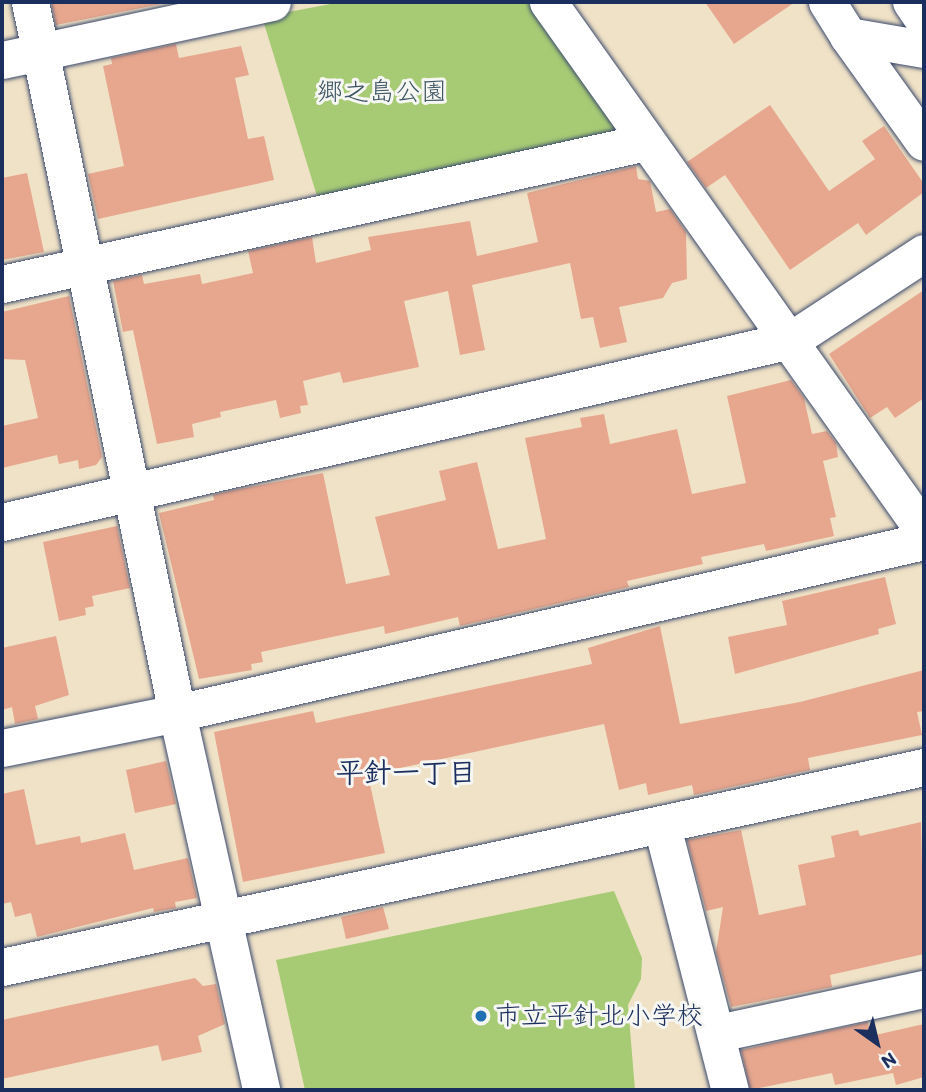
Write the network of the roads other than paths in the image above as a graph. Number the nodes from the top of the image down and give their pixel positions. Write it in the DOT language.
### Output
graph roads {
  1 [pos="30,2"];
  2 [pos="272,2"];
  3 [pos="548,2"];
  4 [pos="827,2"];
  5 [pos="912,2"];
  6 [pos="924,20"];
  7 [pos="848,36"];
  8 [pos="924,49"];
  9 [pos="41,51"];
  10 [pos="2,60"];
  11 [pos="646,142"];
  12 [pos="924,142"];
  13 [pos="924,253"];
  14 [pos="83,267"];
  15 [pos="2,284"];
  16 [pos="791,340"];
  17 [pos="133,494"];
  18 [pos="2,522"];
  19 [pos="924,531"];
  20 [pos="924,541"];
  21 [pos="177,713"];
  22 [pos="2,748"];
  23 [pos="924,767"];
  24 [pos="662,826"];
  25 [pos="224,920"];
  26 [pos="2,967"];
  27 [pos="924,989"];
  28 [pos="718,1032"];
  29 [pos="261,1090"];
  30 [pos="730,1090"];
  1 -- 9 [label="street"];
  2 -- 9 [label="street"];
  3 -- 11 [label="street"];
  4 -- 7 [label="street"];
  5 -- 6 [label="highway"];
  7 -- 8 [label="street"];
  7 -- 12 [label="street"];
  9 -- 10 [label="street"];
  9 -- 14 [label="street"];
  11 -- 14 [label="street"];
  11 -- 16 [label="street"];
  13 -- 16 [label="street"];
  14 -- 15 [label="street"];
  14 -- 17 [label="street"];
  16 -- 17 [label="street"];
  16 -- 19 [label="street"];
  17 -- 18 [label="street"];
  17 -- 21 [label="street"];
  20 -- 21 [label="street"];
  21 -- 22 [label="street"];
  21 -- 25 [label="street"];
  23 -- 24 [label="street"];
  24 -- 25 [label="street"];
  24 -- 28 [label="street"];
  25 -- 26 [label="street"];
  25 -- 29 [label="street"];
  27 -- 28 [label="street"];
  28 -- 30 [label="street"];
}
